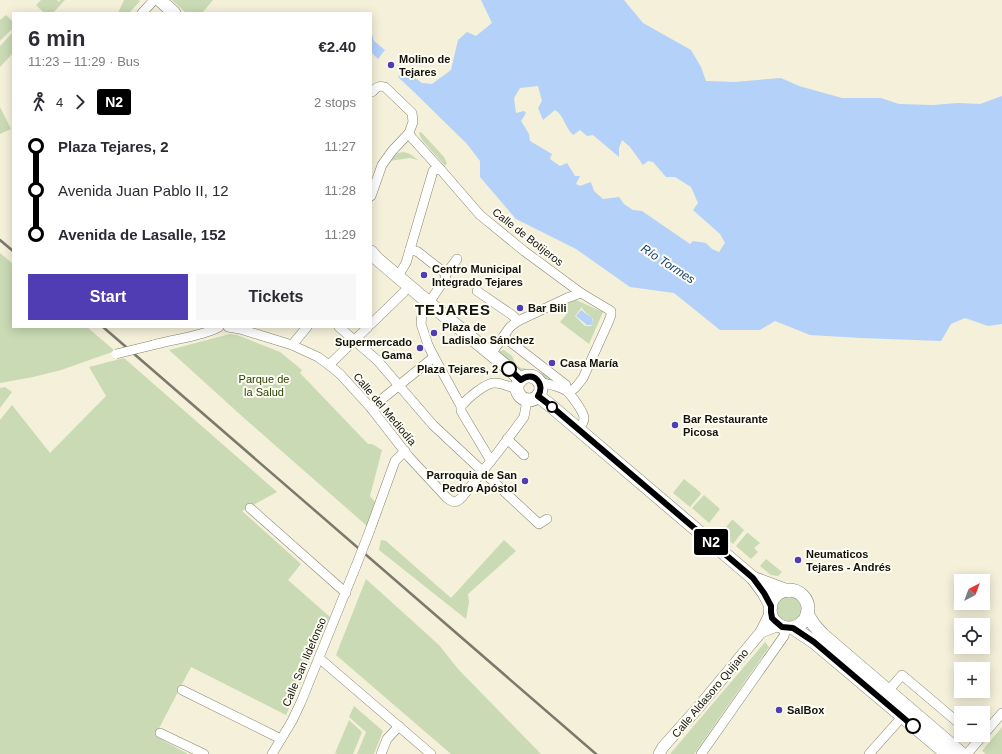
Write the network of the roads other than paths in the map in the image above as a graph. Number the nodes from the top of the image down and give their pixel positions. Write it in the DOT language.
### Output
graph roads {
  1 [pos="154,0"];
  2 [pos="160,0"];
  3 [pos="143,12"];
  4 [pos="173,12"];
  5 [pos="372,92"];
  6 [pos="409,133"];
  7 [pos="439,170"];
  8 [pos="372,193"];
  9 [pos="410,249"];
  10 [pos="372,253"];
  11 [pos="457,259"];
  12 [pos="446,274"];
  13 [pos="398,276"];
  14 [pos="477,291"];
  15 [pos="404,292"];
  16 [pos="581,293"];
  17 [pos="429,303"];
  18 [pos="518,321"];
  19 [pos="372,323"];
  20 [pos="217,328"];
  21 [pos="241,328"];
  22 [pos="306,328"];
  23 [pos="340,328"];
  24 [pos="367,328"];
  25 [pos="198,330"];
  26 [pos="504,337"];
  27 [pos="354,340"];
  28 [pos="292,345"];
  29 [pos="116,354"];
  30 [pos="491,354"];
  31 [pos="434,358"];
  32 [pos="329,365"];
  33 [pos="539,382"];
  34 [pos="514,385"];
  35 [pos="398,386"];
  36 [pos="567,388"];
  37 [pos="532,398"];
  38 [pos="461,406"];
  39 [pos="371,408"];
  40 [pos="578,429"];
  41 [pos="508,439"];
  42 [pos="405,451"];
  43 [pos="524,455"];
  44 [pos="491,461"];
  45 [pos="482,471"];
  46 [pos="250,508"];
  47 [pos="547,519"];
  48 [pos="753,578"];
  49 [pos="788,591"];
  50 [pos="346,593"];
  51 [pos="771,609"];
  52 [pos="808,614"];
  53 [pos="786,627"];
  54 [pos="761,632"];
  55 [pos="319,658"];
  56 [pos="182,690"];
  57 [pos="888,691"];
  58 [pos="1002,713"];
  59 [pos="902,717"];
  60 [pos="954,719"];
  61 [pos="990,725"];
  62 [pos="399,726"];
  63 [pos="160,732"];
  64 [pos="281,739"];
  65 [pos="974,742"];
  66 [pos="204,754"];
  67 [pos="272,754"];
  68 [pos="280,754"];
  69 [pos="381,754"];
  70 [pos="431,754"];
  71 [pos="659,754"];
  72 [pos="701,754"];
  73 [pos="869,754"];
  74 [pos="947,754"];
  75 [pos="962,754"];
  76 [pos="967,754"];
  1 -- 3 [label="street"];
  2 -- 4 [label="highway"];
  5 -- 6 [label="street"];
  6 -- 7 [label="street, Calle de Botijeros"];
  6 -- 8 [label="street"];
  7 -- 9 [label="street"];
  7 -- 16 [label="street, Calle de Botijeros"];
  9 -- 12 [label="street"];
  9 -- 13 [label="street"];
  10 -- 13 [label="highway"];
  11 -- 12 [label="street"];
  12 -- 17 [label="street"];
  13 -- 17 [label="highway"];
  14 -- 18 [label="street"];
  15 -- 19 [label="street"];
  16 -- 18 [label="street"];
  16 -- 36 [label="street, Calle de Botijeros"];
  17 -- 30 [label="highway"];
  17 -- 31 [label="street"];
  18 -- 26 [label="street"];
  20 -- 25 [label="street"];
  21 -- 28 [label="street, Calle del Mediodía"];
  22 -- 28 [label="street"];
  23 -- 27 [label="street"];
  24 -- 27 [label="street"];
  25 -- 29 [label="street, bridge"];
  26 -- 30 [label="street"];
  26 -- 36 [label="street"];
  27 -- 32 [label="street"];
  27 -- 35 [label="street"];
  28 -- 32 [label="street, Calle del Mediodía"];
  30 -- 34 [label="highway"];
  31 -- 35 [label="street"];
  31 -- 38 [label="street"];
  32 -- 39 [label="street, Calle del Mediodía"];
  33 -- 34 [label="highway"];
  33 -- 36 [label="street"];
  33 -- 37 [label="highway"];
  34 -- 37 [label="highway"];
  34 -- 38 [label="street"];
  35 -- 39 [label="street"];
  35 -- 45 [label="street"];
  36 -- 40 [label="street"];
  37 -- 40 [label="highway"];
  37 -- 41 [label="street"];
  38 -- 44 [label="street"];
  39 -- 42 [label="street, Calle del Mediodía"];
  40 -- 48 [label="highway"];
  41 -- 43 [label="street"];
  41 -- 44 [label="street"];
  42 -- 45 [label="street, Calle del Mediodía"];
  42 -- 50 [label="street, Calle San Ildefonso, bridge"];
  44 -- 45 [label="street"];
  45 -- 47 [label="street"];
  46 -- 50 [label="street"];
  48 -- 49 [label="highway"];
  48 -- 51 [label="highway"];
  49 -- 51 [label="highway"];
  49 -- 52 [label="highway"];
  50 -- 55 [label="street, Calle San Ildefonso"];
  51 -- 53 [label="highway"];
  51 -- 54 [label="main road, Calle Aldasoro Quijano"];
  52 -- 53 [label="highway"];
  52 -- 57 [label="highway"];
  53 -- 54 [label="main road, Calle Aldasoro Quijano"];
  53 -- 59 [label="highway"];
  53 -- 72 [label="street"];
  54 -- 71 [label="main road, Calle Aldasoro Quijano"];
  55 -- 62 [label="street"];
  55 -- 64 [label="street, Calle San Ildefonso"];
  56 -- 64 [label="street"];
  57 -- 60 [label="street"];
  57 -- 75 [label="highway"];
  58 -- 61 [label="street"];
  59 -- 73 [label="street"];
  59 -- 74 [label="highway"];
  62 -- 69 [label="street"];
  62 -- 70 [label="street"];
  63 -- 66 [label="street"];
  64 -- 67 [label="street, Calle San Ildefonso"];
  64 -- 68 [label="street, Calle San Ildefonso"];
  65 -- 76 [label="street"];
}
